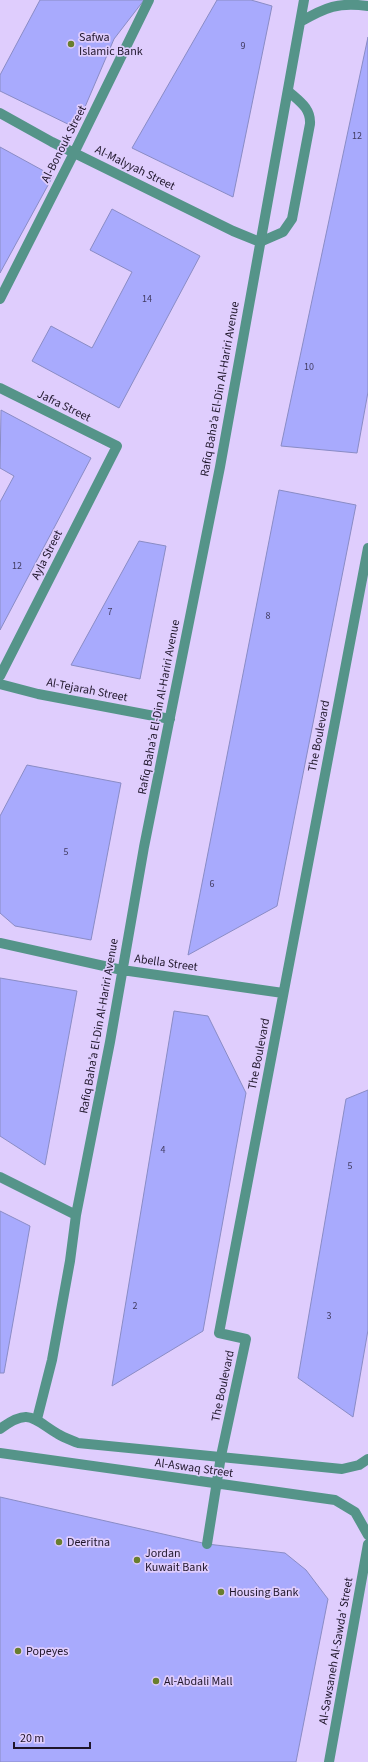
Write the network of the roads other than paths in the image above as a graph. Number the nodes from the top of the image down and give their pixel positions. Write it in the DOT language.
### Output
graph roads {
  1 [pos="149,0"];
  2 [pos="304,0"];
  3 [pos="368,6"];
  4 [pos="300,22"];
  5 [pos="288,91"];
  6 [pos="0,113"];
  7 [pos="74,153"];
  8 [pos="260,242"];
  9 [pos="0,299"];
  10 [pos="0,388"];
  11 [pos="117,446"];
  12 [pos="368,548"];
  13 [pos="0,676"];
  14 [pos="0,684"];
  15 [pos="170,719"];
  16 [pos="0,943"];
  17 [pos="122,970"];
  18 [pos="283,993"];
  19 [pos="0,1177"];
  20 [pos="76,1215"];
  21 [pos="36,1419"];
  22 [pos="0,1429"];
  23 [pos="0,1453"];
  24 [pos="222,1456"];
  25 [pos="368,1459"];
  26 [pos="216,1484"];
  27 [pos="368,1535"];
  28 [pos="207,1544"];
  29 [pos="368,1544"];
  30 [pos="329,1762"];
  1 -- 7 [label="street, Al-Bonouk Street"];
  2 -- 4 [label="street, Rafiq Baha’a El-Din Al-Hariri Avenue"];
  3 -- 4 [label="street"];
  4 -- 5 [label="street, Rafiq Baha’a El-Din Al-Hariri Avenue"];
  5 -- 8 [label="street, Rafiq Baha’a El-Din Al-Hariri Avenue"];
  5 -- 8 [label="street"];
  6 -- 7 [label="street, Al-Malyyah Street"];
  7 -- 8 [label="street, Al-Malyyah Street"];
  7 -- 9 [label="street, Al-Bonouk Street"];
  8 -- 15 [label="street, Rafiq Baha’a El-Din Al-Hariri Avenue"];
  10 -- 11 [label="street, Jafra Street"];
  11 -- 13 [label="street, Ayla Street"];
  12 -- 18 [label="street, The Boulevard"];
  14 -- 15 [label="street, Al-Tejarah Street"];
  15 -- 17 [label="street, Rafiq Baha’a El-Din Al-Hariri Avenue"];
  16 -- 17 [label="street, Abella Street"];
  17 -- 18 [label="street, Abella Street"];
  17 -- 20 [label="street, Rafiq Baha’a El-Din Al-Hariri Avenue"];
  18 -- 24 [label="street, The Boulevard"];
  19 -- 20 [label="street"];
  20 -- 21 [label="street, Rafiq Baha’a El-Din Al-Hariri Avenue"];
  21 -- 22 [label="street"];
  21 -- 24 [label="street, Al-Aswaq Street"];
  23 -- 26 [label="street, Al-Aswaq Street"];
  24 -- 25 [label="street, Al-Aswaq Street"];
  24 -- 26 [label="street, The Boulevard"];
  26 -- 27 [label="street, Al-Aswaq Street"];
  26 -- 28 [label="street, The Boulevard"];
  29 -- 30 [label="street, Al-Sawsaneh Al-Sawda’ Street"];
}
